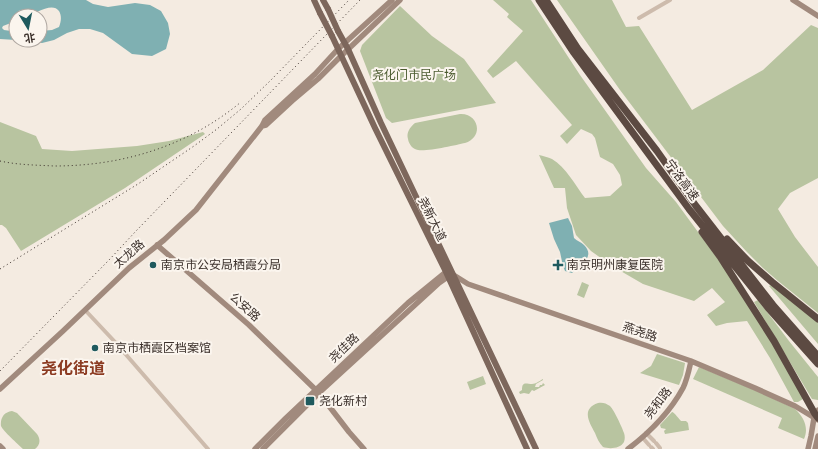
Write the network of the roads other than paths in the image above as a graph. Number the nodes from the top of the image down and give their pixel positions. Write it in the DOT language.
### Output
graph roads {
  1 [pos="314,0"];
  2 [pos="323,0"];
  3 [pos="392,0"];
  4 [pos="400,0"];
  5 [pos="540,0"];
  6 [pos="546,0"];
  7 [pos="670,0"];
  8 [pos="794,0"];
  9 [pos="818,16"];
  10 [pos="639,18"];
  11 [pos="346,47"];
  12 [pos="338,49"];
  13 [pos="341,56"];
  14 [pos="262,126"];
  15 [pos="657,151"];
  16 [pos="672,185"];
  17 [pos="157,245"];
  18 [pos="450,274"];
  19 [pos="85,310"];
  20 [pos="818,319"];
  21 [pos="818,356"];
  22 [pos="691,361"];
  23 [pos="818,364"];
  24 [pos="0,389"];
  25 [pos="317,391"];
  26 [pos="817,416"];
  27 [pos="644,435"];
  28 [pos="818,436"];
  29 [pos="0,446"];
  30 [pos="651,447"];
  31 [pos="660,448"];
  32 [pos="3,449"];
  33 [pos="208,449"];
  34 [pos="255,449"];
  35 [pos="263,449"];
  36 [pos="364,449"];
  37 [pos="527,449"];
  38 [pos="536,449"];
  39 [pos="628,449"];
  40 [pos="808,449"];
  41 [pos="814,449"];
  1 -- 12 [label="main road, 尧新大道, bridge"];
  2 -- 11 [label="main road, 尧新大道, bridge"];
  3 -- 11 [label="main road, 太龙路"];
  4 -- 11 [label="main road, 太龙路"];
  5 -- 16 [label="highway, 宁洛高速"];
  6 -- 15 [label="highway, 宁洛高速"];
  7 -- 10 [label="street"];
  8 -- 9 [label="main road"];
  11 -- 12 [label="main road, 太龙路"];
  11 -- 13 [label="main road, 太龙路"];
  11 -- 18 [label="main road, 尧新大道"];
  12 -- 13 [label="main road, 尧新大道"];
  12 -- 14 [label="main road, 太龙路"];
  13 -- 14 [label="main road, 太龙路"];
  13 -- 18 [label="main road, 尧新大道"];
  14 -- 17 [label="main road, 太龙路"];
  15 -- 20 [label="highway"];
  15 -- 21 [label="highway, 宁洛高速"];
  16 -- 23 [label="highway, 宁洛高速"];
  16 -- 26 [label="highway"];
  17 -- 19 [label="main road, 太龙路"];
  17 -- 25 [label="main road, 公安路"];
  18 -- 22 [label="main road, 燕尧路"];
  18 -- 25 [label="main road, 尧佳路"];
  18 -- 37 [label="main road, 尧新大道"];
  18 -- 38 [label="main road, 尧新大道"];
  19 -- 24 [label="main road, 太龙路"];
  19 -- 33 [label="street"];
  22 -- 26 [label="main road, 燕尧路"];
  22 -- 27 [label="main road, 尧和路"];
  25 -- 34 [label="main road, 尧佳路"];
  25 -- 35 [label="main road, 尧佳路"];
  25 -- 36 [label="main road, 公安路"];
  26 -- 40 [label="main road"];
  27 -- 30 [label="street"];
  27 -- 31 [label="street"];
  27 -- 39 [label="main road, 尧和路"];
  28 -- 41 [label="main road"];
  29 -- 32 [label="main road"];
}
